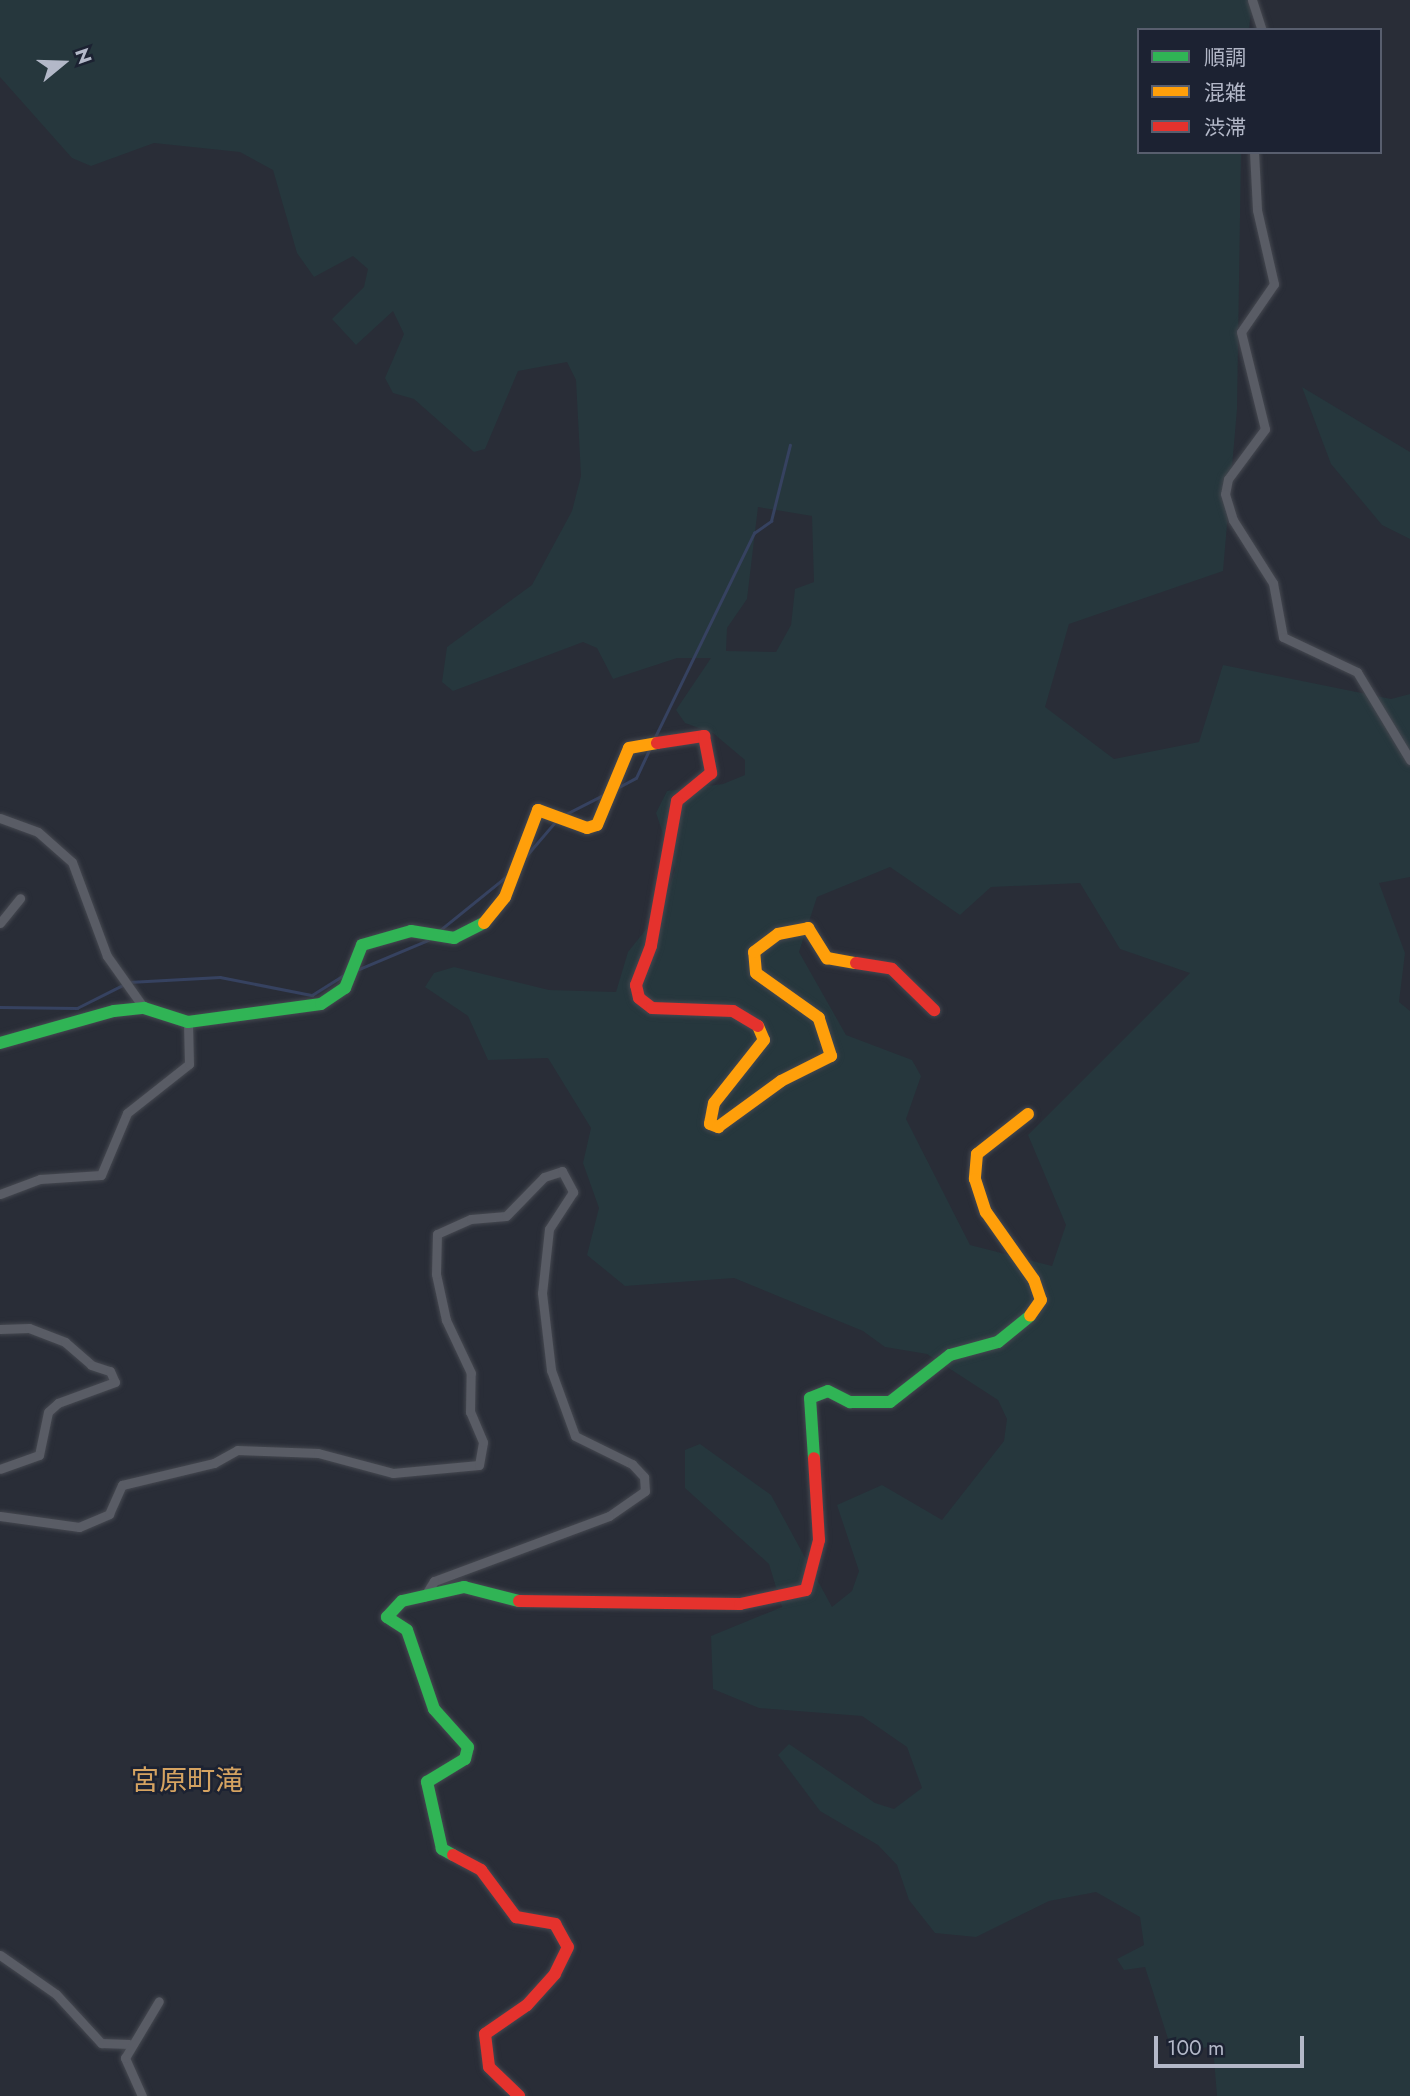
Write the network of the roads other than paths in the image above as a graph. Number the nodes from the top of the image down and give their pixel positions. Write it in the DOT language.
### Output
graph roads {
  1 [pos="1252,0"];
  2 [pos="1261,28"];
  3 [pos="1254,154"];
  4 [pos="1410,760"];
  5 [pos="0,818"];
  6 [pos="20,898"];
  7 [pos="0,923"];
  8 [pos="144,1008"];
  9 [pos="934,1010"];
  10 [pos="188,1022"];
  11 [pos="0,1043"];
  12 [pos="1028,1114"];
  13 [pos="0,1194"];
  14 [pos="0,1329"];
  15 [pos="0,1469"];
  16 [pos="0,1516"];
  17 [pos="423,1599"];
  18 [pos="0,1955"];
  19 [pos="159,2001"];
  20 [pos="129,2044"];
  21 [pos="142,2096"];
  22 [pos="519,2096"];
  1 -- 2 [label="street"];
  3 -- 4 [label="street"];
  5 -- 8 [label="street"];
  6 -- 7 [label="street"];
  8 -- 10 [label="street"];
  8 -- 11 [label="street"];
  9 -- 10 [label="street"];
  10 -- 13 [label="street"];
  12 -- 17 [label="street"];
  14 -- 15 [label="street"];
  16 -- 17 [label="street"];
  17 -- 22 [label="street"];
  18 -- 20 [label="street"];
  19 -- 20 [label="street"];
  20 -- 21 [label="street"];
}
